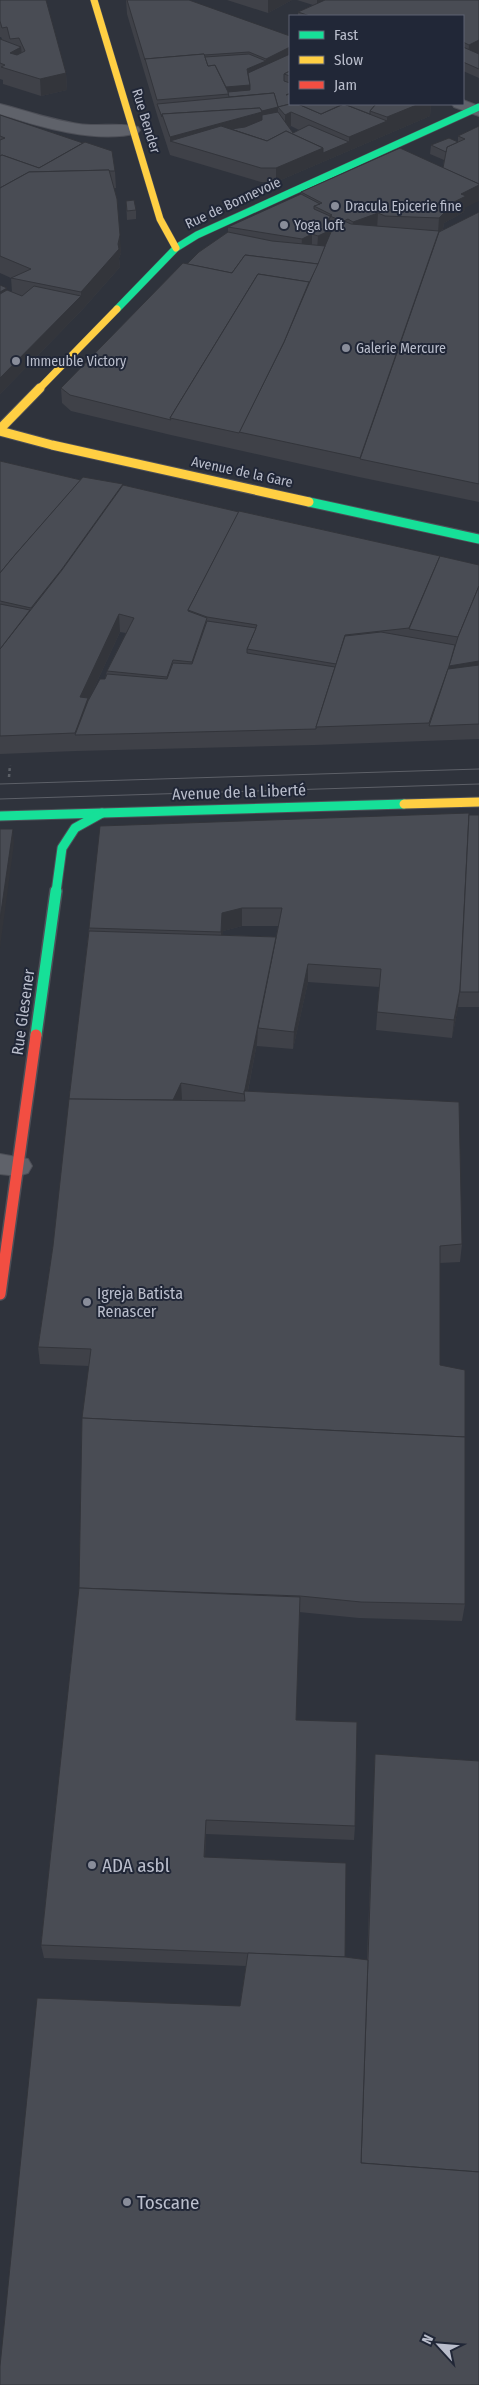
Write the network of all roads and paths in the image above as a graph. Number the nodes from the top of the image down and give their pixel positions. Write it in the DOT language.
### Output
graph roads {
  1 [pos="94,0"];
  2 [pos="473,108"];
  3 [pos="0,109"];
  4 [pos="132,130"];
  5 [pos="176,248"];
  6 [pos="0,430"];
  7 [pos="479,539"];
  8 [pos="479,802"];
  9 [pos="102,813"];
  10 [pos="0,816"];
  11 [pos="9,1165"];
  12 [pos="0,1294"];
  1 -- 4 [label="main road, Rue Bender"];
  2 -- 5 [label="main road, Rue de Bonnevoie"];
  3 -- 4 [label="street"];
  4 -- 5 [label="main road, Rue Bender"];
  5 -- 6 [label="main road, Rue de Bonnevoie"];
  6 -- 7 [label="main road, Avenue de la Gare"];
  8 -- 9 [label="main road, Avenue de la Liberté"];
  9 -- 10 [label="main road, Avenue de la Liberté"];
  9 -- 11 [label="main road, Rue Glesener"];
  11 -- 12 [label="main road, Rue Glesener"];
}
